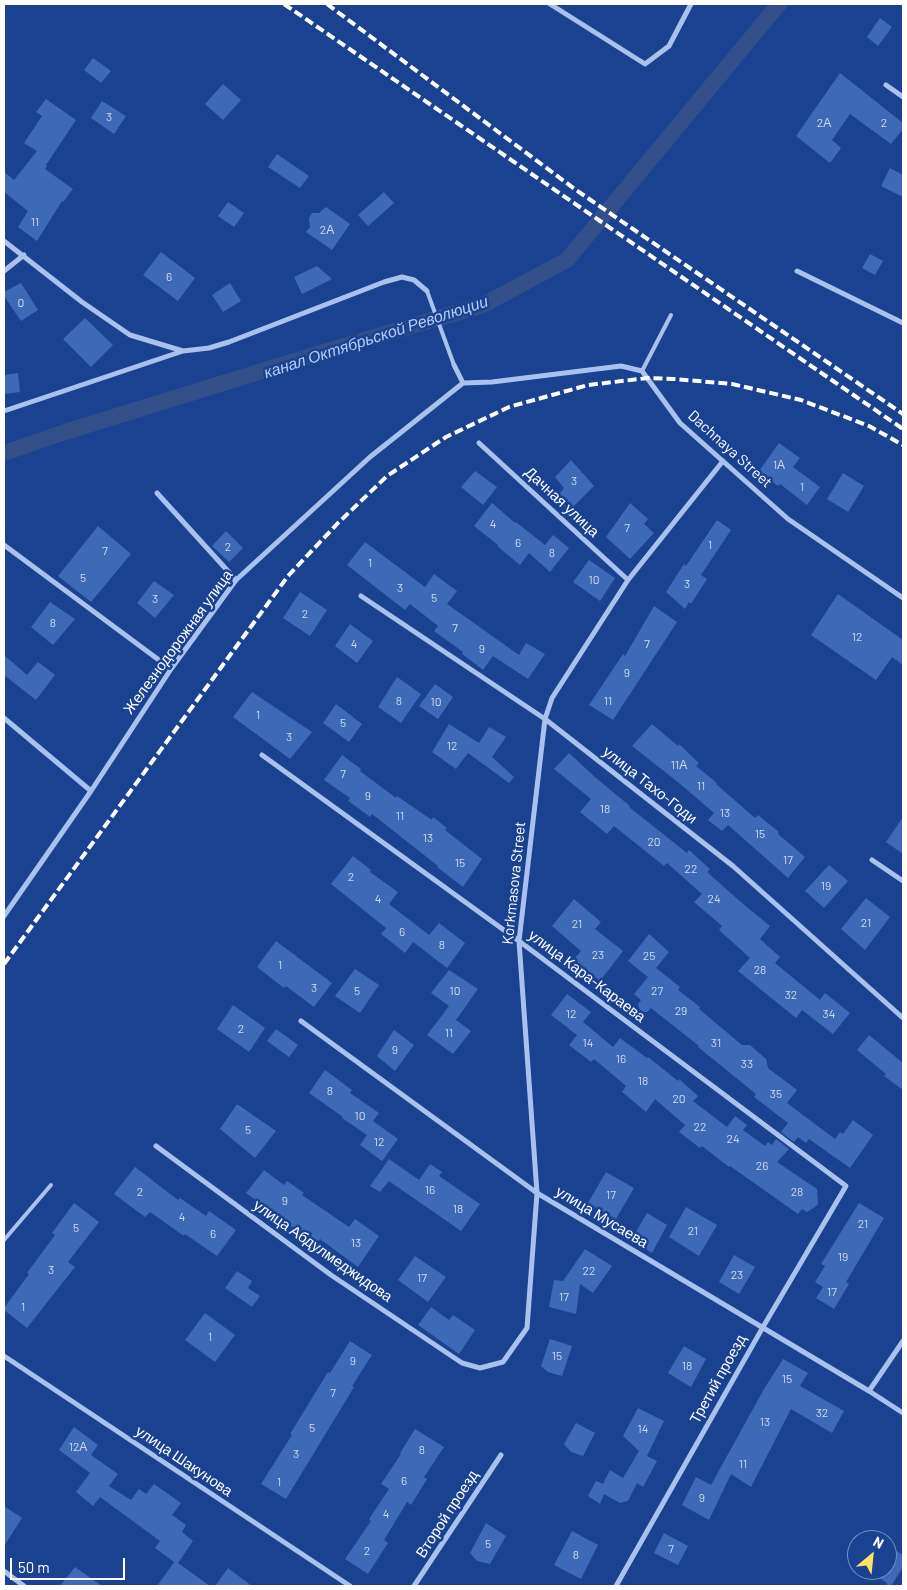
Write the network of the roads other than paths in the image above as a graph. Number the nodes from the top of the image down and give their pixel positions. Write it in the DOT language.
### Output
graph roads {
  1 [pos="550,4"];
  2 [pos="691,4"];
  3 [pos="886,84"];
  4 [pos="903,97"];
  5 [pos="4,241"];
  6 [pos="24,255"];
  7 [pos="796,271"];
  8 [pos="4,272"];
  9 [pos="427,291"];
  10 [pos="671,315"];
  11 [pos="903,323"];
  12 [pos="183,351"];
  13 [pos="454,365"];
  14 [pos="642,371"];
  15 [pos="463,383"];
  16 [pos="4,411"];
  17 [pos="479,443"];
  18 [pos="723,461"];
  19 [pos="157,493"];
  20 [pos="4,545"];
  21 [pos="236,580"];
  22 [pos="628,580"];
  23 [pos="361,596"];
  24 [pos="903,598"];
  25 [pos="171,669"];
  26 [pos="4,718"];
  27 [pos="545,719"];
  28 [pos="262,755"];
  29 [pos="91,791"];
  30 [pos="872,860"];
  31 [pos="903,882"];
  32 [pos="4,916"];
  33 [pos="519,941"];
  34 [pos="903,1018"];
  35 [pos="301,1021"];
  36 [pos="156,1146"];
  37 [pos="51,1184"];
  38 [pos="846,1186"];
  39 [pos="538,1193"];
  40 [pos="4,1240"];
  41 [pos="763,1327"];
  42 [pos="903,1341"];
  43 [pos="4,1356"];
  44 [pos="480,1368"];
  45 [pos="869,1391"];
  46 [pos="903,1413"];
  47 [pos="501,1454"];
  48 [pos="4,1570"];
  49 [pos="24,1586"];
  50 [pos="350,1586"];
  51 [pos="414,1586"];
  52 [pos="616,1586"];
  1 -- 2 [label="street"];
  3 -- 4 [label="street"];
  5 -- 6 [label="street"];
  6 -- 8 [label="street"];
  6 -- 12 [label="street"];
  7 -- 11 [label="street"];
  9 -- 12 [label="street"];
  9 -- 13 [label="lane"];
  10 -- 14 [label="lane"];
  12 -- 16 [label="street"];
  13 -- 15 [label="street"];
  14 -- 15 [label="street"];
  14 -- 18 [label="street, Dachnaya Street"];
  15 -- 21 [label="street, Железнодорожная улица"];
  17 -- 22 [label="street, Дачная улица"];
  18 -- 22 [label="street, Korkmasova Street"];
  18 -- 24 [label="street, Dachnaya Street"];
  19 -- 21 [label="street"];
  20 -- 25 [label="street"];
  21 -- 25 [label="street, Железнодорожная улица"];
  22 -- 27 [label="street, Korkmasova Street"];
  23 -- 27 [label="street, улица Тахо-Годи"];
  25 -- 29 [label="street, Железнодорожная улица"];
  26 -- 29 [label="street"];
  27 -- 33 [label="street, Korkmasova Street"];
  27 -- 34 [label="street, улица Тахо-Годи"];
  28 -- 33 [label="street, улица Кара-Караева"];
  29 -- 32 [label="street, Железнодорожная улица"];
  30 -- 31 [label="street"];
  33 -- 38 [label="street, улица Кара-Караева"];
  33 -- 39 [label="street, Korkmasova Street"];
  35 -- 39 [label="street, улица Мусаева"];
  36 -- 44 [label="street, улица Абдулмеджидова"];
  37 -- 40 [label="lane"];
  38 -- 41 [label="street, Третий проезд"];
  39 -- 41 [label="street, улица Мусаева"];
  39 -- 44 [label="street, Korkmasova Street"];
  41 -- 45 [label="street, улица Мусаева"];
  41 -- 52 [label="street, Третий проезд"];
  42 -- 45 [label="street"];
  43 -- 50 [label="street, улица Шакунова"];
  45 -- 46 [label="street, улица Мусаева"];
  47 -- 51 [label="street, Второй проезд"];
  48 -- 49 [label="street"];
}
